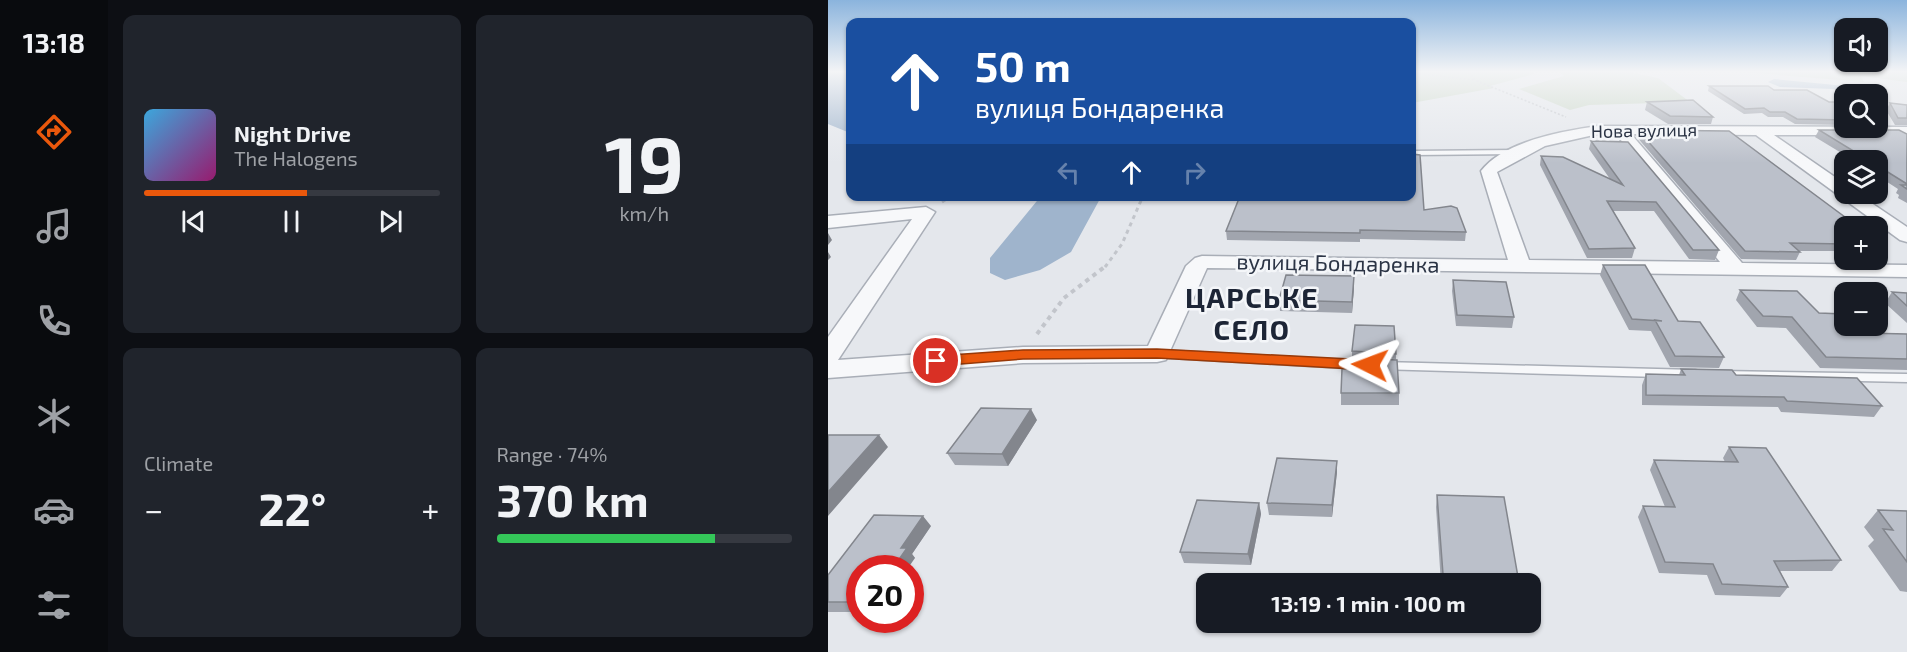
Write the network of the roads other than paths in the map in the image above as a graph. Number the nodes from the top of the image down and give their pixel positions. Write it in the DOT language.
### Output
graph roads {
  1 [pos="1620,130"];
  2 [pos="1758,130"];
  3 [pos="1900,130"];
  4 [pos="1907,138"];
  5 [pos="1515,152"];
  6 [pos="1416,153"];
  7 [pos="1834,184"];
  8 [pos="1862,204"];
  9 [pos="828,222"];
  10 [pos="1907,236"];
  11 [pos="1520,265"];
  12 [pos="1736,269"];
  13 [pos="1907,271"];
  14 [pos="1157,354"];
  15 [pos="828,355"];
  16 [pos="828,369"];
  17 [pos="1907,378"];
  1 -- 2 [label="street, Нова вулиця"];
  1 -- 5 [label="street, Нова вулиця"];
  1 -- 12 [label="street"];
  2 -- 3 [label="street, Нова вулиця"];
  2 -- 7 [label="street"];
  3 -- 4 [label="lane"];
  5 -- 6 [label="lane"];
  5 -- 11 [label="street, Нова вулиця"];
  8 -- 10 [label="street"];
  9 -- 15 [label="street"];
  11 -- 12 [label="street, вулиця Бондаренка"];
  11 -- 14 [label="street, вулиця Бондаренка"];
  12 -- 13 [label="street, вулиця Бондаренка"];
  14 -- 16 [label="street"];
  14 -- 17 [label="lane"];
}
